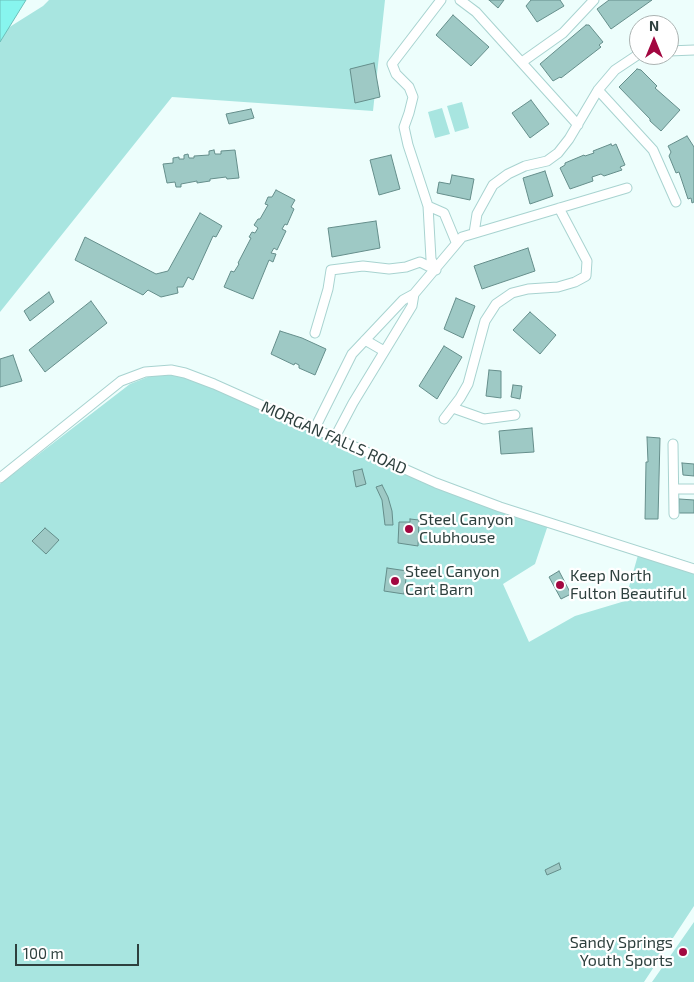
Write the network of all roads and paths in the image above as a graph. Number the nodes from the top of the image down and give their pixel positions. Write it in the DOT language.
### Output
graph roads {
  1 [pos="442,0"];
  2 [pos="460,0"];
  3 [pos="594,0"];
  4 [pos="694,50"];
  5 [pos="679,51"];
  6 [pos="629,61"];
  7 [pos="522,62"];
  8 [pos="598,90"];
  9 [pos="578,125"];
  10 [pos="627,188"];
  11 [pos="676,202"];
  12 [pos="428,206"];
  13 [pos="559,208"];
  14 [pos="474,233"];
  15 [pos="456,242"];
  16 [pos="436,270"];
  17 [pos="414,294"];
  18 [pos="384,320"];
  19 [pos="397,330"];
  20 [pos="315,333"];
  21 [pos="364,340"];
  22 [pos="384,351"];
  23 [pos="453,408"];
  24 [pos="515,416"];
  25 [pos="444,419"];
  26 [pos="314,430"];
  27 [pos="334,439"];
  28 [pos="673,444"];
  29 [pos="0,478"];
  30 [pos="674,489"];
  31 [pos="694,489"];
  32 [pos="674,514"];
  33 [pos="694,570"];
  1 -- 12 [label="street"];
  2 -- 7 [label="street"];
  3 -- 7 [label="street"];
  4 -- 5 [label="street"];
  6 -- 8 [label="street"];
  7 -- 9 [label="street"];
  8 -- 9 [label="street"];
  8 -- 11 [label="street"];
  9 -- 14 [label="street"];
  10 -- 13 [label="street"];
  12 -- 15 [label="street"];
  12 -- 16 [label="street"];
  13 -- 14 [label="street"];
  13 -- 23 [label="street"];
  14 -- 15 [label="street"];
  15 -- 16 [label="street"];
  16 -- 17 [label="street"];
  16 -- 20 [label="street"];
  17 -- 18 [label="street"];
  17 -- 19 [label="street"];
  18 -- 19 [label="street"];
  18 -- 21 [label="street"];
  19 -- 22 [label="street"];
  21 -- 22 [label="street"];
  21 -- 26 [label="street"];
  22 -- 27 [label="street"];
  23 -- 24 [label="street"];
  23 -- 25 [label="street"];
  26 -- 27 [label="street, MORGAN FALLS ROAD"];
  26 -- 29 [label="street, MORGAN FALLS ROAD"];
  27 -- 33 [label="street, MORGAN FALLS ROAD"];
  28 -- 30 [label="street"];
  30 -- 31 [label="street"];
  30 -- 32 [label="street"];
}
